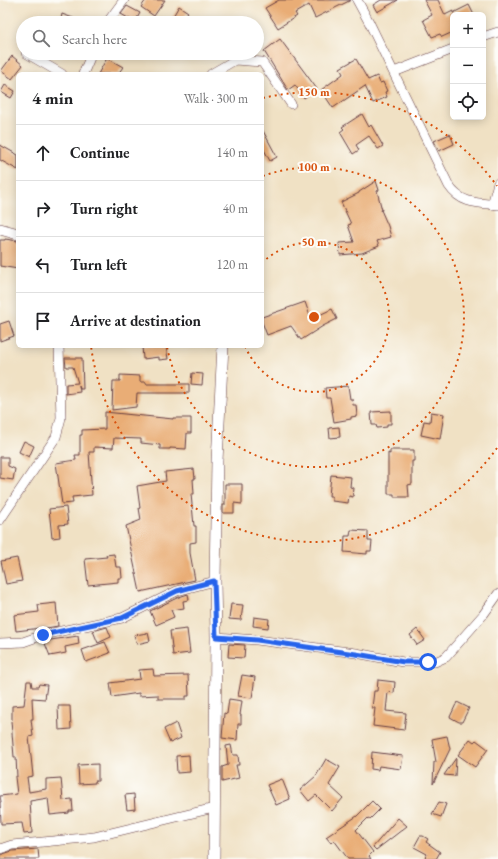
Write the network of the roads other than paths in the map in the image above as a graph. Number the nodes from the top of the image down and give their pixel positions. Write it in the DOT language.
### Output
graph roads {
  1 [pos="124,0"];
  2 [pos="357,0"];
  3 [pos="112,16"];
  4 [pos="498,32"];
  5 [pos="486,36"];
  6 [pos="450,50"];
  7 [pos="39,60"];
  8 [pos="89,60"];
  9 [pos="235,60"];
  10 [pos="235,60"];
  11 [pos="59,72"];
  12 [pos="84,72"];
  13 [pos="215,72"];
  14 [pos="394,72"];
  15 [pos="290,104"];
  16 [pos="498,183"];
  17 [pos="495,205"];
  18 [pos="0,229"];
  19 [pos="16,233"];
  20 [pos="59,348"];
  21 [pos="223,348"];
  22 [pos="0,520"];
  23 [pos="214,581"];
  24 [pos="498,594"];
  25 [pos="216,637"];
  26 [pos="0,643"];
  27 [pos="214,808"];
  28 [pos="0,849"];
  29 [pos="214,859"];
  1 -- 3 [label="street"];
  2 -- 14 [label="street"];
  4 -- 5 [label="street"];
  6 -- 14 [label="street"];
  7 -- 11 [label="street"];
  8 -- 12 [label="street"];
  9 -- 13 [label="street"];
  10 -- 15 [label="street"];
  14 -- 17 [label="street"];
  16 -- 17 [label="street"];
  18 -- 19 [label="street"];
  20 -- 22 [label="street"];
  21 -- 23 [label="street"];
  23 -- 25 [label="street"];
  23 -- 26 [label="street"];
  24 -- 25 [label="street"];
  25 -- 27 [label="street"];
  27 -- 28 [label="street"];
  27 -- 29 [label="street"];
}
